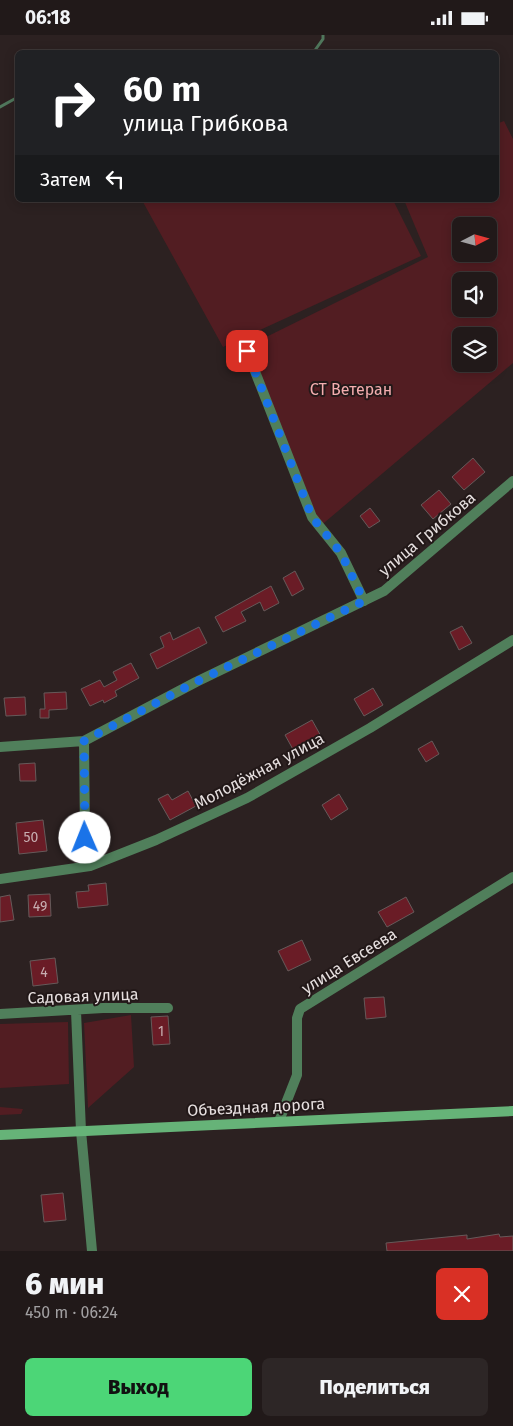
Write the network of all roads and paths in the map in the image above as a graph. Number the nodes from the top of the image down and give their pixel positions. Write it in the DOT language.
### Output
graph roads {
  1 [pos="247,351"];
  2 [pos="513,481"];
  3 [pos="364,601"];
  4 [pos="513,640"];
  5 [pos="84,741"];
  6 [pos="0,747"];
  7 [pos="90,866"];
  8 [pos="513,877"];
  9 [pos="0,879"];
  10 [pos="168,1008"];
  11 [pos="76,1011"];
  12 [pos="0,1014"];
  13 [pos="513,1111"];
  14 [pos="278,1121"];
  15 [pos="82,1131"];
  16 [pos="0,1135"];
  17 [pos="92,1251"];
  1 -- 3 [label="street"];
  2 -- 3 [label="street, улица Грибкова"];
  3 -- 5 [label="street, улица Грибкова"];
  4 -- 7 [label="street, Молодёжная улица"];
  5 -- 6 [label="street, улица Грибкова"];
  5 -- 7 [label="street"];
  7 -- 9 [label="street, Молодёжная улица"];
  8 -- 14 [label="street, улица Евсеева"];
  10 -- 11 [label="street, Садовая улица"];
  11 -- 12 [label="street, Садовая улица"];
  11 -- 15 [label="street"];
  13 -- 14 [label="main road, Объездная дорога"];
  14 -- 15 [label="main road, Объездная дорога"];
  15 -- 16 [label="main road, Объездная дорога"];
  15 -- 17 [label="street"];
}
